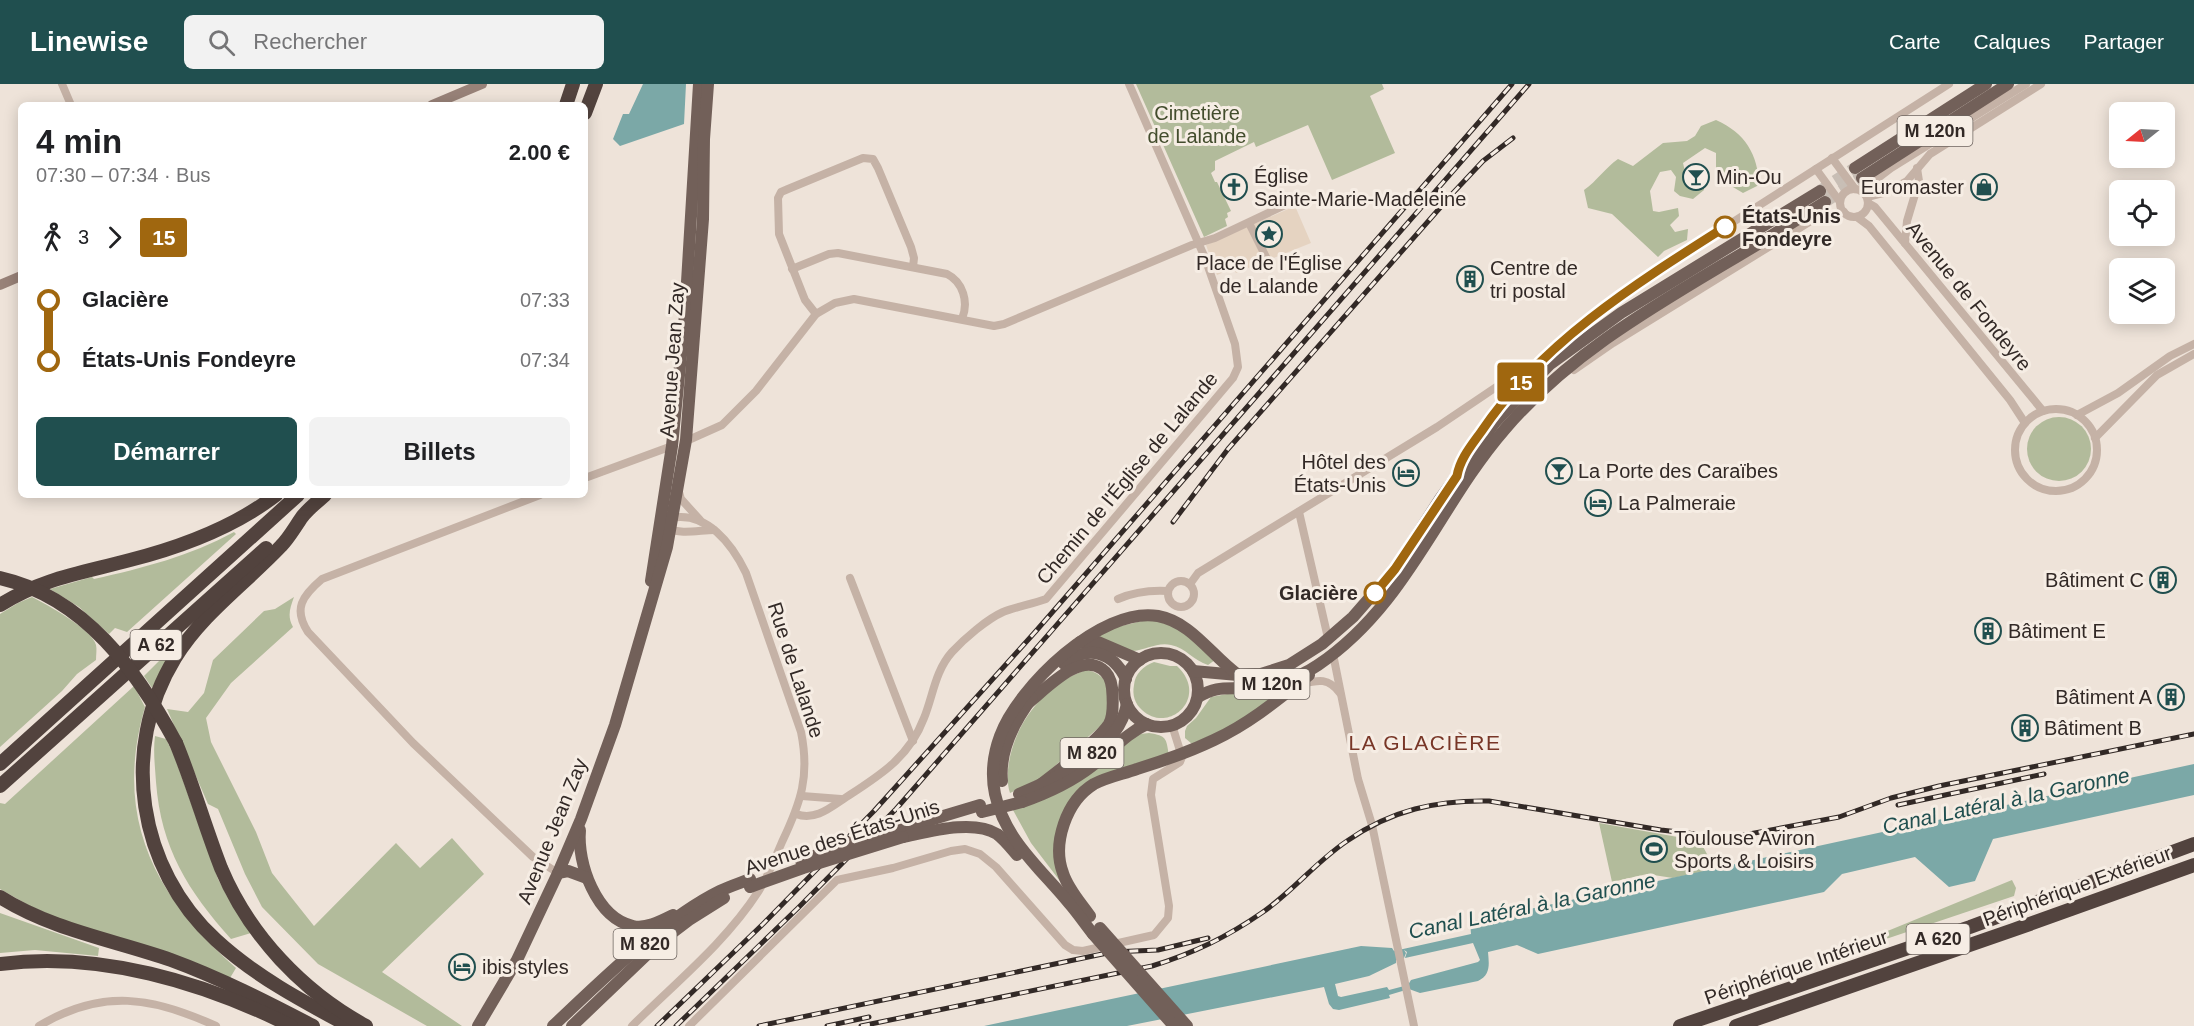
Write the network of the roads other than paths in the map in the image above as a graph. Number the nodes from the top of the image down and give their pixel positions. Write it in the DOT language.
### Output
graph roads {
  1 [pos="62,84"];
  2 [pos="482,84"];
  3 [pos="573,84"];
  4 [pos="596,84"];
  5 [pos="699,84"];
  6 [pos="708,84"];
  7 [pos="1129,84"];
  8 [pos="1949,84"];
  9 [pos="1986,84"];
  10 [pos="2008,84"];
  11 [pos="2026,84"];
  12 [pos="2041,84"];
  13 [pos="70,102"];
  14 [pos="439,102"];
  15 [pos="567,102"];
  16 [pos="588,105"];
  17 [pos="1832,158"];
  18 [pos="1917,168"];
  19 [pos="1816,170"];
  20 [pos="1861,188"];
  21 [pos="1296,200"];
  22 [pos="1840,202"];
  23 [pos="1844,212"];
  24 [pos="1857,217"];
  25 [pos="1249,223"];
  26 [pos="1198,243"];
  27 [pos="1905,243"];
  28 [pos="1269,263"];
  29 [pos="913,267"];
  30 [pos="792,269"];
  31 [pos="18,277"];
  32 [pos="0,285"];
  33 [pos="816,314"];
  34 [pos="962,319"];
  35 [pos="2194,344"];
  36 [pos="2194,354"];
  37 [pos="1536,365"];
  38 [pos="1532,401"];
  39 [pos="2043,411"];
  40 [pos="2077,415"];
  41 [pos="2025,423"];
  42 [pos="2095,438"];
  43 [pos="686,440"];
  44 [pos="672,446"];
  45 [pos="1457,476"];
  46 [pos="588,477"];
  47 [pos="678,492"];
  48 [pos="271,498"];
  49 [pos="295,498"];
  50 [pos="322,498"];
  51 [pos="532,498"];
  52 [pos="1299,512"];
  53 [pos="304,514"];
  54 [pos="673,518"];
  55 [pos="661,521"];
  56 [pos="701,521"];
  57 [pos="714,530"];
  58 [pos="671,531"];
  59 [pos="0,578"];
  60 [pos="850,578"];
  61 [pos="1190,584"];
  62 [pos="1168,591"];
  63 [pos="1118,599"];
  64 [pos="0,605"];
  65 [pos="642,635"];
  66 [pos="1328,638"];
  67 [pos="1080,642"];
  68 [pos="1333,654"];
  69 [pos="1140,660"];
  70 [pos="1316,667"];
  71 [pos="1193,671"];
  72 [pos="1238,675"];
  73 [pos="1126,679"];
  74 [pos="1297,685"];
  75 [pos="1341,694"];
  76 [pos="1198,697"];
  77 [pos="1028,703"];
  78 [pos="1127,704"];
  79 [pos="1147,724"];
  80 [pos="1172,725"];
  81 [pos="913,741"];
  82 [pos="1181,754"];
  83 [pos="0,764"];
  84 [pos="3,783"];
  85 [pos="1041,785"];
  86 [pos="801,796"];
  87 [pos="1021,798"];
  88 [pos="843,800"];
  89 [pos="796,814"];
  90 [pos="581,819"];
  91 [pos="901,833"];
  92 [pos="2194,844"];
  93 [pos="2194,865"];
  94 [pos="558,873"];
  95 [pos="587,878"];
  96 [pos="750,883"];
  97 [pos="0,897"];
  98 [pos="703,901"];
  99 [pos="1090,916"];
  100 [pos="1097,931"];
  101 [pos="0,964"];
  102 [pos="494,1002"];
  103 [pos="39,1026"];
  104 [pos="216,1026"];
  105 [pos="291,1026"];
  106 [pos="313,1026"];
  107 [pos="349,1026"];
  108 [pos="366,1026"];
  109 [pos="478,1026"];
  110 [pos="488,1026"];
  111 [pos="553,1026"];
  112 [pos="572,1026"];
  113 [pos="632,1026"];
  114 [pos="688,1026"];
  115 [pos="1174,1026"];
  116 [pos="1187,1026"];
  117 [pos="1414,1026"];
  118 [pos="1680,1026"];
  119 [pos="1736,1026"];
  1 -- 13 [label="street"];
  2 -- 14 [label="main road"];
  3 -- 15 [label="highway"];
  4 -- 16 [label="highway"];
  5 -- 44 [label="main road, Avenue Jean Zay"];
  6 -- 43 [label="main road, Avenue Jean Zay"];
  7 -- 26 [label="street, Chemin de l'Église de Lalande"];
  8 -- 17 [label="street"];
  9 -- 20 [label="main road, M 120n"];
  10 -- 20 [label="main road, M 120n"];
  11 -- 20 [label="street"];
  12 -- 18 [label="street"];
  17 -- 19 [label="street"];
  17 -- 20 [label="street, Avenue de Fondeyre, bridge"];
  18 -- 20 [label="street"];
  18 -- 27 [label="street"];
  19 -- 22 [label="street, bridge"];
  19 -- 37 [label="street"];
  20 -- 22 [label="street"];
  20 -- 24 [label="street"];
  20 -- 27 [label="street, Avenue de Fondeyre"];
  21 -- 25 [label="street"];
  22 -- 23 [label="street"];
  23 -- 24 [label="street"];
  23 -- 38 [label="street"];
  24 -- 41 [label="street, Avenue de Fondeyre"];
  25 -- 26 [label="street"];
  25 -- 28 [label="street"];
  26 -- 34 [label="street"];
  26 -- 81 [label="street, Chemin de l'Église de Lalande"];
  27 -- 39 [label="street, Avenue de Fondeyre"];
  29 -- 30 [label="street"];
  29 -- 30 [label="street"];
  29 -- 34 [label="street"];
  30 -- 33 [label="street"];
  31 -- 32 [label="main road"];
  33 -- 34 [label="street"];
  33 -- 43 [label="street"];
  35 -- 40 [label="street"];
  36 -- 42 [label="street"];
  37 -- 45 [label="main road"];
  37 -- 52 [label="street"];
  38 -- 45 [label="main road, M 120n"];
  38 -- 68 [label="main road, M 120n"];
  39 -- 40 [label="street"];
  39 -- 41 [label="street"];
  40 -- 42 [label="street"];
  41 -- 42 [label="street"];
  43 -- 44 [label="street"];
  43 -- 47 [label="main road, Avenue Jean Zay"];
  44 -- 46 [label="street"];
  44 -- 55 [label="main road, Avenue Jean Zay"];
  45 -- 66 [label="main road, M 120n"];
  47 -- 54 [label="main road, Avenue Jean Zay"];
  47 -- 56 [label="street, Rue de Lalande"];
  48 -- 64 [label="highway"];
  49 -- 83 [label="highway, A 62"];
  50 -- 53 [label="highway, A 62"];
  51 -- 94 [label="street"];
  52 -- 61 [label="street"];
  52 -- 66 [label="street"];
  53 -- 84 [label="highway, A 62"];
  53 -- 107 [label="highway"];
  54 -- 55 [label="street, Rue de Lalande"];
  54 -- 56 [label="street, Rue de Lalande"];
  54 -- 58 [label="main road, Avenue Jean Zay"];
  55 -- 58 [label="street"];
  55 -- 65 [label="main road, Avenue Jean Zay"];
  56 -- 57 [label="street, Rue de Lalande"];
  57 -- 58 [label="street"];
  57 -- 86 [label="street, Rue de Lalande"];
  58 -- 65 [label="main road, Avenue Jean Zay"];
  59 -- 108 [label="highway, bridge"];
  60 -- 81 [label="street"];
  61 -- 62 [label="street"];
  61 -- 62 [label="street"];
  62 -- 63 [label="street"];
  65 -- 90 [label="main road, Avenue Jean Zay"];
  66 -- 72 [label="main road, M 120n"];
  67 -- 69 [label="main road"];
  67 -- 72 [label="main road"];
  67 -- 100 [label="main road"];
  68 -- 70 [label="main road, M 120n"];
  68 -- 75 [label="street"];
  69 -- 71 [label="main road"];
  69 -- 73 [label="main road"];
  70 -- 74 [label="main road"];
  70 -- 76 [label="main road, M 120n"];
  71 -- 72 [label="main road, M 120n"];
  71 -- 76 [label="main road"];
  73 -- 77 [label="main road"];
  73 -- 78 [label="main road"];
  74 -- 75 [label="street"];
  74 -- 82 [label="main road"];
  75 -- 117 [label="street"];
  76 -- 80 [label="main road"];
  77 -- 85 [label="main road, Avenue des États-Unis"];
  77 -- 99 [label="main road"];
  78 -- 79 [label="main road"];
  78 -- 85 [label="main road, Avenue des États-Unis / M 820"];
  79 -- 80 [label="main road"];
  79 -- 87 [label="main road, Avenue des États-Unis / M 820"];
  80 -- 82 [label="street"];
  81 -- 88 [label="street, Chemin de l'Église de Lalande"];
  82 -- 99 [label="main road"];
  82 -- 114 [label="street"];
  85 -- 87 [label="main road, Avenue des États-Unis / M 820"];
  86 -- 88 [label="street"];
  86 -- 89 [label="street, Rue de Lalande"];
  87 -- 91 [label="main road, Avenue des États-Unis / M 820, bridge"];
  88 -- 89 [label="street, Chemin de l'Église de Lalande"];
  89 -- 113 [label="street, Rue de Lalande"];
  90 -- 94 [label="main road, Avenue Jean Zay"];
  90 -- 95 [label="main road"];
  91 -- 96 [label="main road, Avenue des États-Unis / M 820, bridge"];
  91 -- 100 [label="main road"];
  92 -- 118 [label="highway, Périphérique Intérieur / A 620"];
  93 -- 119 [label="highway, Périphérique Extérieur / A 620"];
  94 -- 95 [label="main road"];
  94 -- 102 [label="main road, Avenue Jean Zay"];
  95 -- 98 [label="main road"];
  96 -- 98 [label="main road, Avenue des États-Unis / M 820"];
  96 -- 112 [label="main road, Avenue des États-Unis / M 820"];
  97 -- 106 [label="highway"];
  98 -- 111 [label="main road, Avenue des États-Unis / M 820"];
  99 -- 100 [label="main road"];
  100 -- 115 [label="main road, bridge"];
  100 -- 116 [label="main road, bridge"];
  101 -- 105 [label="highway"];
  102 -- 109 [label="main road, Avenue Jean Zay"];
  102 -- 110 [label="main road, Avenue Jean Zay"];
  103 -- 104 [label="street"];
}
